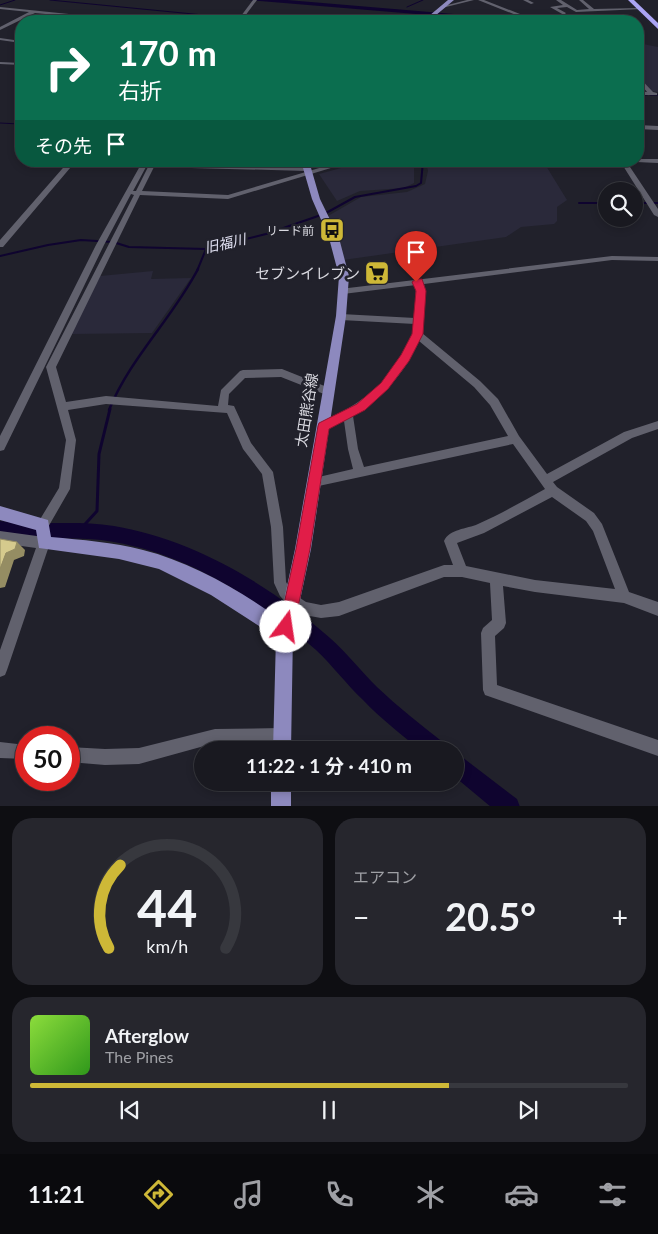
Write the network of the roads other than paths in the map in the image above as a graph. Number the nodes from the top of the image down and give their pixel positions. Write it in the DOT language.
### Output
graph roads {
  1 [pos="450,0"];
  2 [pos="472,0"];
  3 [pos="480,0"];
  4 [pos="492,0"];
  5 [pos="526,0"];
  6 [pos="558,0"];
  7 [pos="581,0"];
  8 [pos="632,0"];
  9 [pos="636,0"];
  10 [pos="254,1"];
  11 [pos="486,2"];
  12 [pos="462,3"];
  13 [pos="532,3"];
  14 [pos="568,6"];
  15 [pos="0,8"];
  16 [pos="475,8"];
  17 [pos="441,9"];
  18 [pos="617,9"];
  19 [pos="640,9"];
  20 [pos="592,10"];
  21 [pos="604,10"];
  22 [pos="576,11"];
  23 [pos="33,12"];
  24 [pos="27,15"];
  25 [pos="62,15"];
  26 [pos="243,15"];
  27 [pos="434,15"];
  28 [pos="520,15"];
  29 [pos="15,21"];
  30 [pos="658,23"];
  31 [pos="658,27"];
  32 [pos="0,29"];
  33 [pos="0,39"];
  34 [pos="15,41"];
  35 [pos="0,63"];
  36 [pos="15,64"];
  37 [pos="644,84"];
  38 [pos="655,94"];
  39 [pos="644,128"];
  40 [pos="658,128"];
  41 [pos="644,161"];
  42 [pos="658,161"];
  43 [pos="68,167"];
  44 [pos="147,167"];
  45 [pos="285,167"];
  46 [pos="627,167"];
  47 [pos="307,168"];
  48 [pos="135,193"];
  49 [pos="658,215"];
  50 [pos="0,245"];
  51 [pos="105,245"];
  52 [pos="658,259"];
  53 [pos="419,282"];
  54 [pos="344,291"];
  55 [pos="341,316"];
  56 [pos="418,321"];
  57 [pos="418,334"];
  58 [pos="329,392"];
  59 [pos="62,407"];
  60 [pos="223,410"];
  61 [pos="348,413"];
  62 [pos="658,425"];
  63 [pos="324,426"];
  64 [pos="515,439"];
  65 [pos="0,447"];
  66 [pos="360,473"];
  67 [pos="544,481"];
  68 [pos="314,482"];
  69 [pos="553,491"];
  70 [pos="0,513"];
  71 [pos="43,525"];
  72 [pos="0,538"];
  73 [pos="44,544"];
  74 [pos="462,571"];
  75 [pos="496,579"];
  76 [pos="624,597"];
  77 [pos="658,609"];
  78 [pos="289,618"];
  79 [pos="0,670"];
  80 [pos="196,741"];
  81 [pos="263,741"];
  82 [pos="282,741"];
  83 [pos="194,742"];
  84 [pos="658,748"];
  85 [pos="0,750"];
  86 [pos="15,751"];
  87 [pos="80,756"];
  88 [pos="282,791"];
  89 [pos="282,806"];
  1 -- 17 [label="main road"];
  2 -- 12 [label="street"];
  3 -- 11 [label="street"];
  4 -- 11 [label="street"];
  5 -- 13 [label="street"];
  6 -- 14 [label="street"];
  7 -- 20 [label="street"];
  8 -- 19 [label="highway"];
  9 -- 30 [label="highway"];
  10 -- 26 [label="street"];
  11 -- 28 [label="street"];
  12 -- 16 [label="street"];
  12 -- 17 [label="street"];
  14 -- 22 [label="street"];
  14 -- 22 [label="street"];
  15 -- 23 [label="street"];
  17 -- 27 [label="main road"];
  18 -- 19 [label="street"];
  18 -- 21 [label="street"];
  18 -- 21 [label="street"];
  19 -- 31 [label="highway"];
  20 -- 21 [label="street"];
  20 -- 22 [label="street"];
  23 -- 24 [label="street"];
  23 -- 25 [label="street"];
  29 -- 32 [label="street"];
  33 -- 34 [label="street"];
  35 -- 36 [label="street"];
  37 -- 38 [label="street"];
  39 -- 40 [label="street"];
  41 -- 42 [label="street"];
  43 -- 50 [label="street"];
  44 -- 48 [label="street"];
  45 -- 47 [label="street"];
  46 -- 49 [label="street"];
  47 -- 48 [label="street"];
  47 -- 54 [label="main road, 太田熊谷線"];
  48 -- 51 [label="street"];
  48 -- 51 [label="street"];
  51 -- 59 [label="street"];
  51 -- 65 [label="street"];
  52 -- 53 [label="street"];
  53 -- 54 [label="street"];
  53 -- 56 [label="street"];
  54 -- 55 [label="main road, 太田熊谷線"];
  55 -- 56 [label="street"];
  55 -- 58 [label="main road, 太田熊谷線"];
  56 -- 57 [label="street"];
  57 -- 61 [label="street"];
  57 -- 64 [label="street"];
  58 -- 60 [label="street"];
  58 -- 63 [label="main road, 太田熊谷線"];
  59 -- 60 [label="street"];
  59 -- 71 [label="street"];
  60 -- 78 [label="street"];
  61 -- 63 [label="street"];
  61 -- 66 [label="street"];
  62 -- 67 [label="street"];
  63 -- 68 [label="main road, 太田熊谷線"];
  64 -- 66 [label="street"];
  64 -- 67 [label="street"];
  66 -- 68 [label="street"];
  67 -- 69 [label="street"];
  68 -- 78 [label="main road, 太田熊谷線"];
  69 -- 74 [label="street"];
  69 -- 76 [label="street"];
  70 -- 71 [label="main road"];
  71 -- 73 [label="main road"];
  72 -- 73 [label="street"];
  73 -- 78 [label="main road"];
  73 -- 79 [label="street"];
  74 -- 75 [label="street"];
  74 -- 78 [label="street"];
  75 -- 76 [label="street"];
  75 -- 84 [label="street"];
  76 -- 77 [label="street"];
  78 -- 82 [label="main road, 太田熊谷線"];
  80 -- 81 [label="street"];
  83 -- 87 [label="street"];
  85 -- 86 [label="street"];
  88 -- 89 [label="main road"];
}
